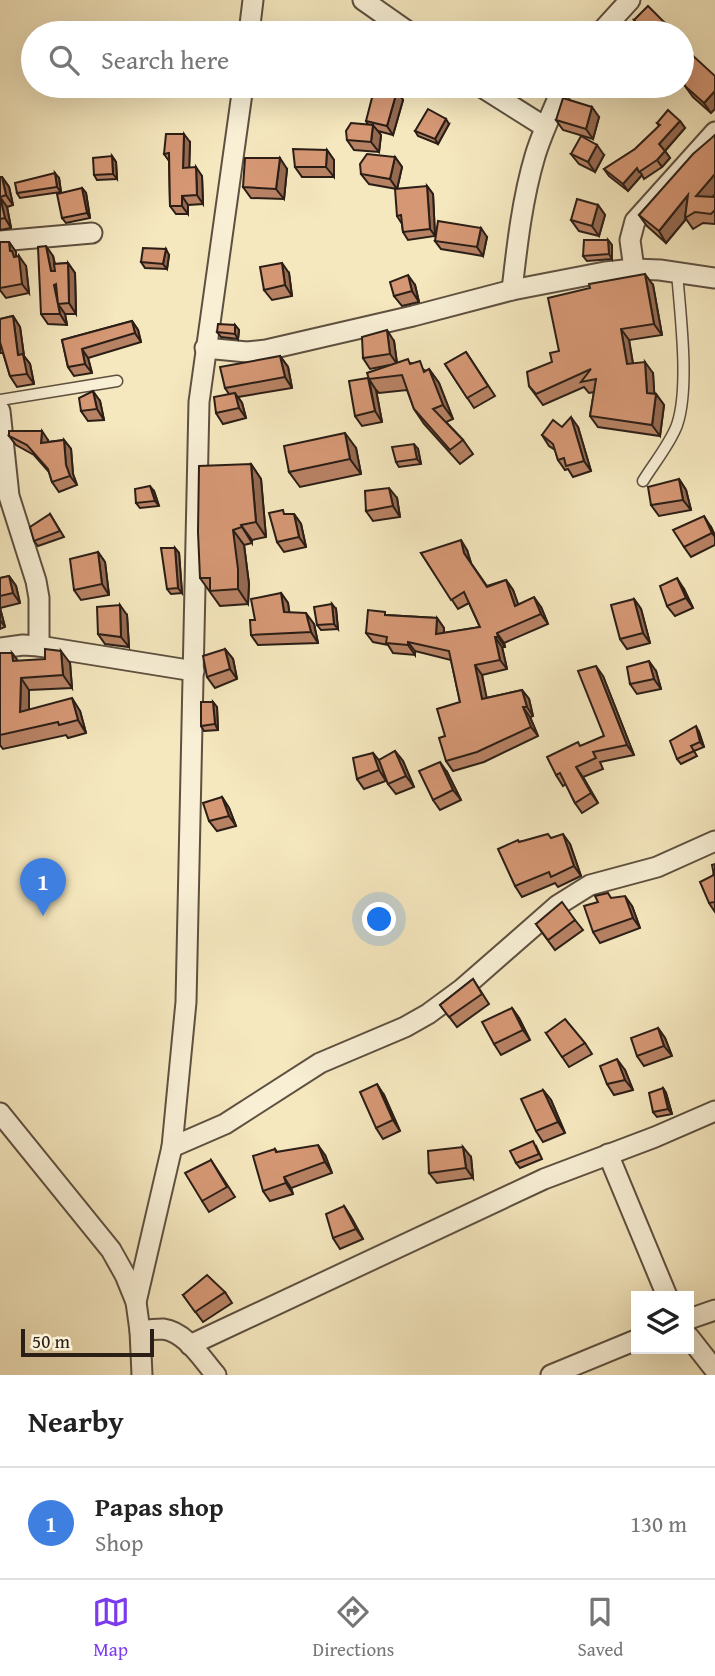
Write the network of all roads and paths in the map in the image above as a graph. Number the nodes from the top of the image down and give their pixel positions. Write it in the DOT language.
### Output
graph roads {
  1 [pos="253,0"];
  2 [pos="363,0"];
  3 [pos="630,0"];
  4 [pos="250,21"];
  5 [pos="393,21"];
  6 [pos="611,21"];
  7 [pos="241,98"];
  8 [pos="499,98"];
  9 [pos="558,98"];
  10 [pos="545,127"];
  11 [pos="715,132"];
  12 [pos="92,233"];
  13 [pos="0,241"];
  14 [pos="634,269"];
  15 [pos="677,271"];
  16 [pos="715,278"];
  17 [pos="512,290"];
  18 [pos="205,348"];
  19 [pos="117,381"];
  20 [pos="0,400"];
  21 [pos="0,411"];
  22 [pos="643,481"];
  23 [pos="39,646"];
  24 [pos="0,648"];
  25 [pos="194,671"];
  26 [pos="715,841"];
  27 [pos="715,1111"];
  28 [pos="0,1113"];
  29 [pos="172,1147"];
  30 [pos="608,1153"];
  31 [pos="665,1291"];
  32 [pos="136,1302"];
  33 [pos="715,1310"];
  34 [pos="694,1317"];
  35 [pos="140,1331"];
  36 [pos="631,1342"];
  37 [pos="694,1343"];
  38 [pos="190,1345"];
  39 [pos="715,1370"];
  40 [pos="142,1375"];
  41 [pos="216,1375"];
  42 [pos="551,1375"];
  1 -- 4 [label="street"];
  2 -- 5 [label="street"];
  3 -- 6 [label="street"];
  7 -- 18 [label="street"];
  8 -- 10 [label="street"];
  9 -- 10 [label="street"];
  10 -- 17 [label="street"];
  11 -- 14 [label="street"];
  12 -- 13 [label="street"];
  14 -- 15 [label="street"];
  14 -- 17 [label="street"];
  15 -- 16 [label="street"];
  15 -- 22 [label="lane"];
  17 -- 18 [label="street"];
  18 -- 25 [label="street"];
  19 -- 20 [label="lane"];
  21 -- 23 [label="street"];
  23 -- 24 [label="street"];
  23 -- 25 [label="street"];
  25 -- 29 [label="street"];
  26 -- 29 [label="street"];
  27 -- 30 [label="street"];
  28 -- 32 [label="street"];
  29 -- 32 [label="street"];
  30 -- 31 [label="street"];
  30 -- 38 [label="street"];
  32 -- 35 [label="street"];
  33 -- 34 [label="street"];
  35 -- 38 [label="street"];
  35 -- 40 [label="street"];
  36 -- 42 [label="street"];
  37 -- 39 [label="street"];
  38 -- 41 [label="street"];
}
